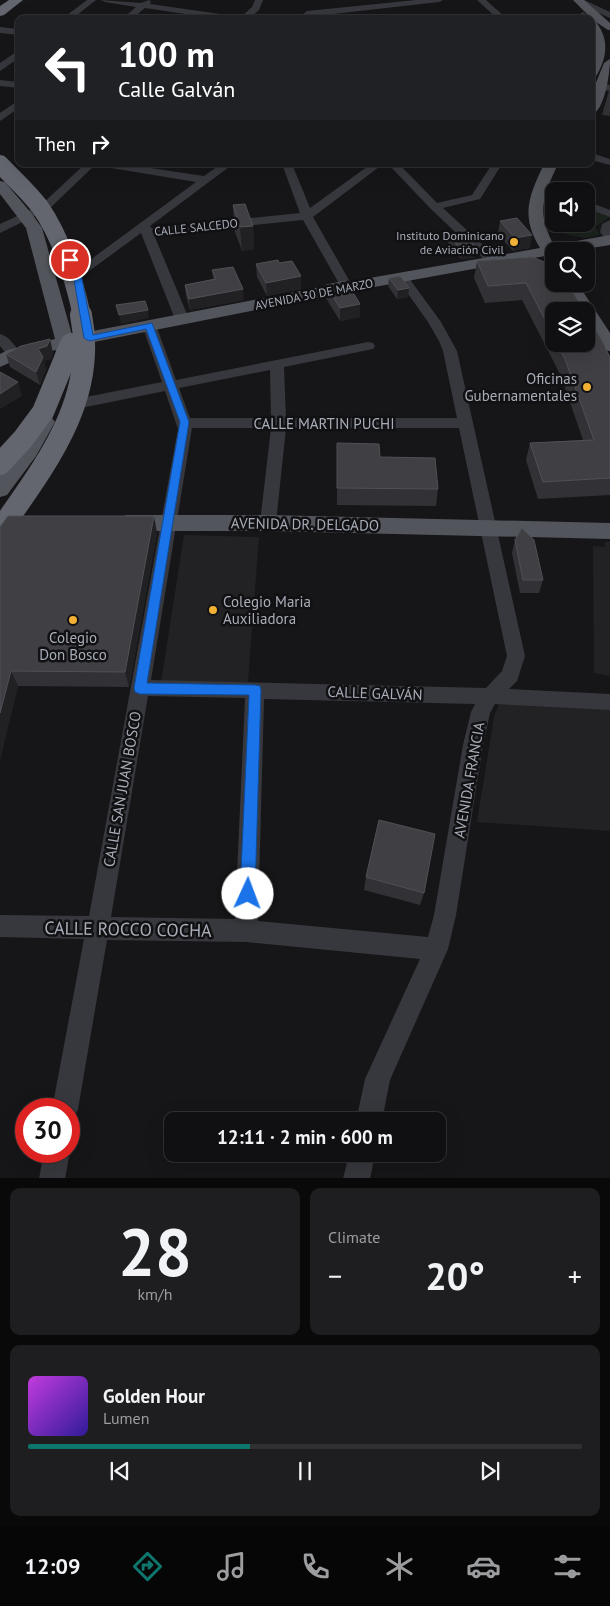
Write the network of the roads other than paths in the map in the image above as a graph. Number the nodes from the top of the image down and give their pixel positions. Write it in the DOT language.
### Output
graph roads {
  1 [pos="17,0"];
  2 [pos="22,0"];
  3 [pos="92,0"];
  4 [pos="106,0"];
  5 [pos="259,0"];
  6 [pos="439,0"];
  7 [pos="481,0"];
  8 [pos="564,0"];
  9 [pos="579,1"];
  10 [pos="147,2"];
  11 [pos="377,3"];
  12 [pos="0,12"];
  13 [pos="193,12"];
  14 [pos="307,14"];
  15 [pos="71,15"];
  16 [pos="131,15"];
  17 [pos="190,15"];
  18 [pos="213,15"];
  19 [pos="248,15"];
  20 [pos="386,15"];
  21 [pos="498,15"];
  22 [pos="580,15"];
  23 [pos="594,15"];
  24 [pos="610,15"];
  25 [pos="0,16"];
  26 [pos="595,16"];
  27 [pos="595,29"];
  28 [pos="0,30"];
  29 [pos="610,30"];
  30 [pos="15,32"];
  31 [pos="15,57"];
  32 [pos="595,65"];
  33 [pos="0,68"];
  34 [pos="609,69"];
  35 [pos="595,71"];
  36 [pos="0,83"];
  37 [pos="15,85"];
  38 [pos="606,87"];
  39 [pos="597,104"];
  40 [pos="15,107"];
  41 [pos="0,118"];
  42 [pos="0,157"];
  43 [pos="595,157"];
  44 [pos="610,162"];
  45 [pos="0,164"];
  46 [pos="88,167"];
  47 [pos="124,167"];
  48 [pos="224,167"];
  49 [pos="288,167"];
  50 [pos="374,167"];
  51 [pos="396,167"];
  52 [pos="496,167"];
  53 [pos="557,167"];
  54 [pos="0,176"];
  55 [pos="205,180"];
  56 [pos="555,182"];
  57 [pos="0,185"];
  58 [pos="45,207"];
  59 [pos="435,207"];
  60 [pos="595,208"];
  61 [pos="610,214"];
  62 [pos="307,216"];
  63 [pos="27,217"];
  64 [pos="610,224"];
  65 [pos="145,228"];
  66 [pos="0,229"];
  67 [pos="610,239"];
  68 [pos="549,242"];
  69 [pos="595,243"];
  70 [pos="545,254"];
  71 [pos="493,261"];
  72 [pos="77,274"];
  73 [pos="402,277"];
  74 [pos="346,287"];
  75 [pos="575,292"];
  76 [pos="591,292"];
  77 [pos="182,319"];
  78 [pos="610,321"];
  79 [pos="149,325"];
  80 [pos="0,338"];
  81 [pos="76,341"];
  82 [pos="368,346"];
  83 [pos="610,346"];
  84 [pos="7,357"];
  85 [pos="277,364"];
  86 [pos="171,384"];
  87 [pos="57,398"];
  88 [pos="81,403"];
  89 [pos="184,422"];
  90 [pos="279,423"];
  91 [pos="464,423"];
  92 [pos="0,458"];
  93 [pos="0,464"];
  94 [pos="0,490"];
  95 [pos="0,502"];
  96 [pos="169,522"];
  97 [pos="110,523"];
  98 [pos="268,523"];
  99 [pos="9,528"];
  100 [pos="488,529"];
  101 [pos="610,531"];
  102 [pos="140,688"];
  103 [pos="255,690"];
  104 [pos="490,696"];
  105 [pos="610,702"];
  106 [pos="0,926"];
  107 [pos="98,928"];
  108 [pos="246,931"];
  109 [pos="436,948"];
  110 [pos="67,1098"];
  111 [pos="371,1112"];
  112 [pos="360,1162"];
  113 [pos="55,1163"];
  114 [pos="52,1178"];
  115 [pos="356,1178"];
  1 -- 12 [label="highway"];
  2 -- 25 [label="main road"];
  3 -- 15 [label="street"];
  4 -- 10 [label="street"];
  5 -- 19 [label="street"];
  6 -- 11 [label="street"];
  7 -- 21 [label="street"];
  8 -- 22 [label="main road"];
  9 -- 23 [label="main road"];
  9 -- 24 [label="street"];
  10 -- 13 [label="street"];
  10 -- 16 [label="street"];
  11 -- 14 [label="street"];
  11 -- 20 [label="street"];
  13 -- 17 [label="street"];
  13 -- 18 [label="street"];
  26 -- 29 [label="main road"];
  27 -- 32 [label="main road"];
  28 -- 30 [label="street"];
  31 -- 33 [label="street"];
  34 -- 35 [label="main road"];
  34 -- 38 [label="main road"];
  36 -- 37 [label="street"];
  38 -- 39 [label="main road"];
  40 -- 41 [label="street"];
  42 -- 58 [label="main road"];
  43 -- 44 [label="street"];
  45 -- 99 [label="highway, bridge"];
  46 -- 58 [label="street"];
  47 -- 55 [label="street"];
  48 -- 55 [label="street"];
  49 -- 62 [label="street"];
  50 -- 62 [label="street"];
  51 -- 59 [label="street"];
  52 -- 59 [label="street"];
  53 -- 56 [label="main road"];
  53 -- 68 [label="main road"];
  54 -- 81 [label="highway"];
  55 -- 65 [label="street"];
  57 -- 63 [label="main road"];
  58 -- 63 [label="street"];
  58 -- 72 [label="main road"];
  59 -- 71 [label="street"];
  60 -- 61 [label="street"];
  62 -- 65 [label="street, CALLE SALCEDO"];
  62 -- 74 [label="street"];
  63 -- 66 [label="street"];
  63 -- 81 [label="main road"];
  64 -- 67 [label="street"];
  65 -- 72 [label="street"];
  65 -- 77 [label="street"];
  67 -- 69 [label="main road, AVENIDA 30 DE MARZO"];
  70 -- 71 [label="main road, AVENIDA 30 DE MARZO"];
  71 -- 73 [label="main road, AVENIDA 30 DE MARZO"];
  72 -- 81 [label="main road"];
  73 -- 74 [label="main road, AVENIDA 30 DE MARZO"];
  73 -- 91 [label="street, AVENIDA FRANCIA"];
  74 -- 77 [label="main road, AVENIDA 30 DE MARZO"];
  75 -- 83 [label="main road"];
  76 -- 78 [label="main road"];
  77 -- 79 [label="main road, AVENIDA 30 DE MARZO"];
  79 -- 81 [label="main road, AVENIDA 30 DE MARZO"];
  79 -- 86 [label="street, CALLE SAN JUAN BOSCO"];
  80 -- 84 [label="street"];
  81 -- 84 [label="main road, AVENIDA 30 DE MARZO"];
  81 -- 87 [label="main road"];
  81 -- 88 [label="main road"];
  81 -- 93 [label="highway, bridge"];
  81 -- 95 [label="highway"];
  82 -- 85 [label="street"];
  85 -- 86 [label="street"];
  85 -- 90 [label="street"];
  86 -- 88 [label="street"];
  86 -- 89 [label="street, CALLE SAN JUAN BOSCO"];
  87 -- 92 [label="main road"];
  87 -- 94 [label="main road"];
  88 -- 99 [label="main road"];
  89 -- 90 [label="street, CALLE MARTIN PUCHI"];
  89 -- 96 [label="street, CALLE SAN JUAN BOSCO"];
  90 -- 91 [label="street, CALLE MARTIN PUCHI"];
  90 -- 98 [label="street"];
  91 -- 100 [label="street, AVENIDA FRANCIA"];
  96 -- 97 [label="main road, AVENIDA DR. DELGADO"];
  96 -- 98 [label="main road, AVENIDA DR. DELGADO"];
  96 -- 102 [label="street, CALLE SAN JUAN BOSCO"];
  98 -- 100 [label="main road, AVENIDA DR. DELGADO"];
  100 -- 101 [label="main road, AVENIDA DR. DELGADO"];
  100 -- 104 [label="street, AVENIDA FRANCIA"];
  102 -- 103 [label="street, CALLE GALVÁN"];
  102 -- 107 [label="street, CALLE SAN JUAN BOSCO"];
  103 -- 104 [label="street, CALLE GALVÁN"];
  103 -- 108 [label="street"];
  104 -- 105 [label="street, CALLE GALVÁN"];
  104 -- 109 [label="street, AVENIDA FRANCIA"];
  106 -- 107 [label="street, CALLE ROCCO COCHA"];
  107 -- 108 [label="street, CALLE ROCCO COCHA"];
  107 -- 110 [label="street, CALLE SAN JUAN BOSCO"];
  108 -- 109 [label="street, CALLE ROCCO COCHA"];
  109 -- 111 [label="street, AVENIDA FRANCIA"];
  112 -- 115 [label="street"];
  113 -- 114 [label="street"];
}
